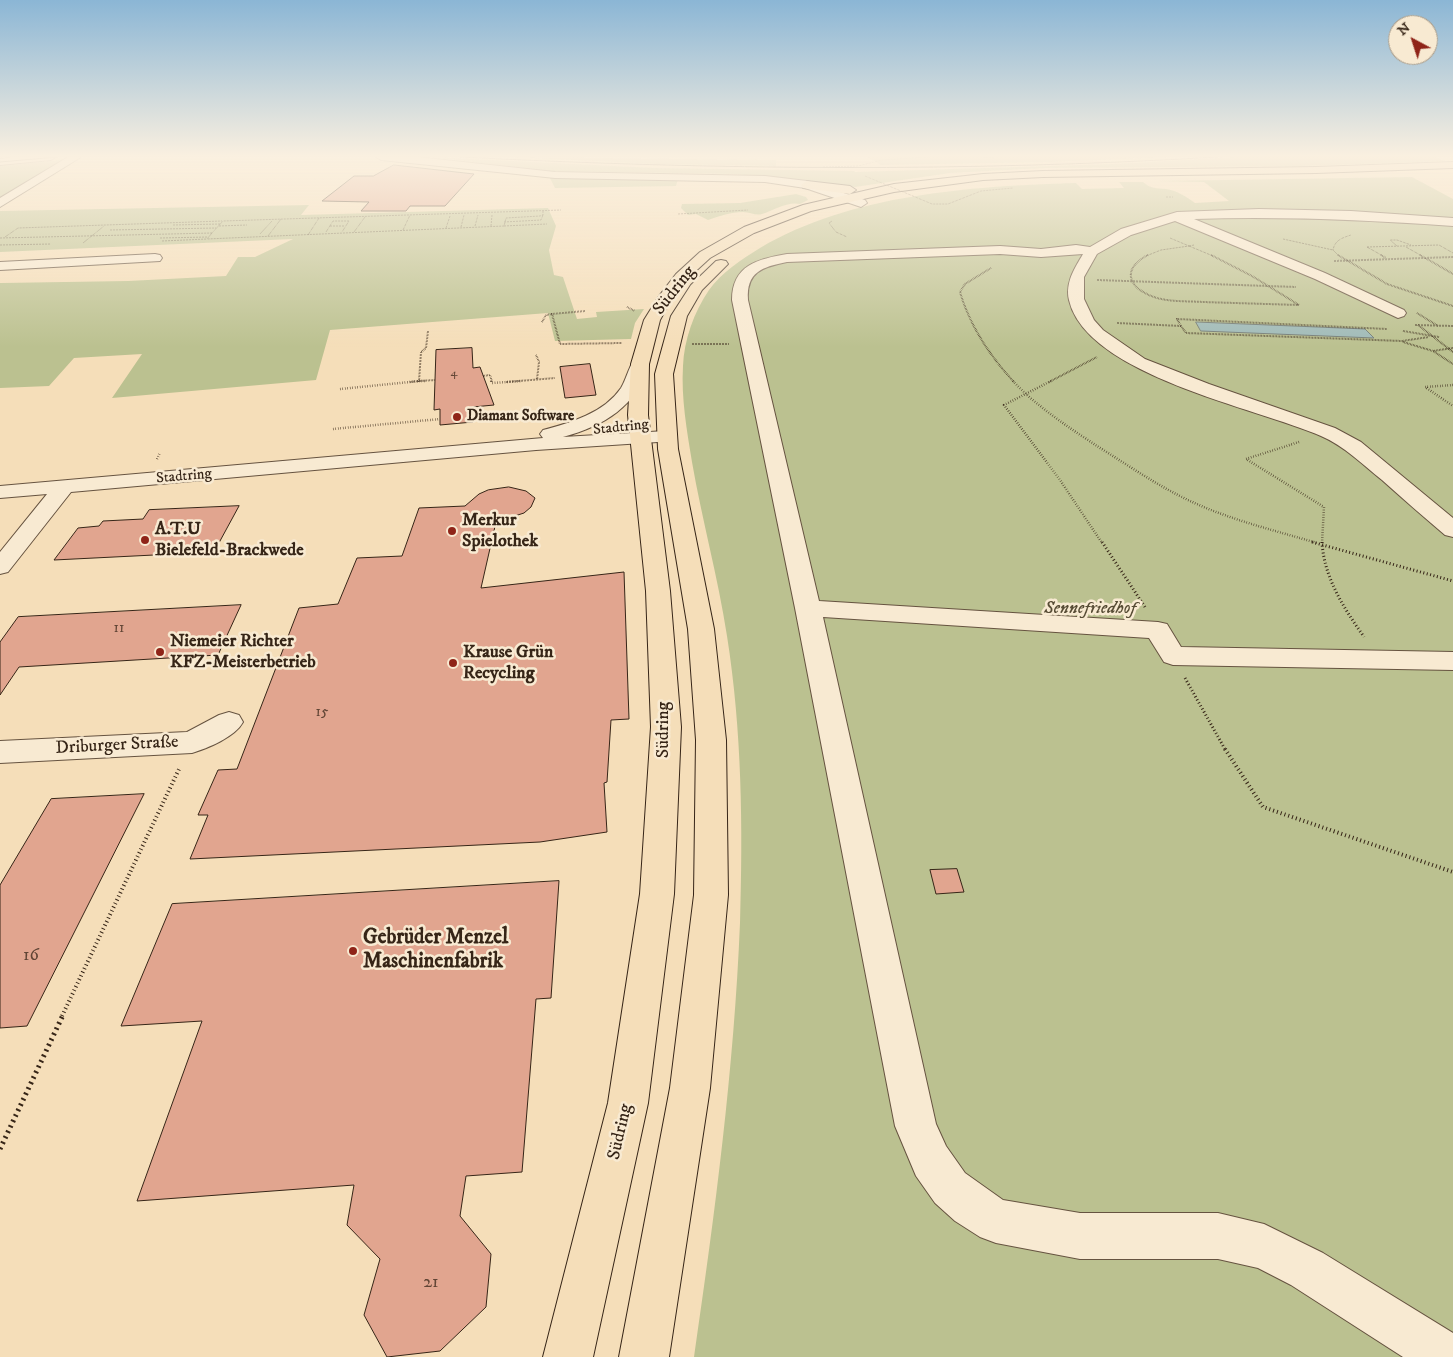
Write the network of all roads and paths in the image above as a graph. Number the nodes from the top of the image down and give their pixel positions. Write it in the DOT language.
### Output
graph roads {
  1 [pos="243,220"];
  2 [pos="272,220"];
  3 [pos="280,220"];
  4 [pos="317,220"];
  5 [pos="362,220"];
  6 [pos="408,220"];
  7 [pos="449,220"];
  8 [pos="463,220"];
  9 [pos="477,220"];
  10 [pos="491,220"];
  11 [pos="535,220"];
  12 [pos="772,220"];
  13 [pos="799,220"];
  14 [pos="1162,220"];
  15 [pos="1186,220"];
  16 [pos="1426,220"];
  17 [pos="223,221"];
  18 [pos="340,221"];
  19 [pos="504,222"];
  20 [pos="830,222"];
  21 [pos="1453,222"];
  22 [pos="547,224"];
  23 [pos="173,225"];
  24 [pos="219,225"];
  25 [pos="247,225"];
  26 [pos="104,226"];
  27 [pos="330,226"];
  28 [pos="336,226"];
  29 [pos="346,226"];
  30 [pos="491,226"];
  31 [pos="504,226"];
  32 [pos="266,227"];
  33 [pos="275,227"];
  34 [pos="461,227"];
  35 [pos="475,227"];
  36 [pos="1138,227"];
  37 [pos="216,228"];
  38 [pos="446,228"];
  39 [pos="169,229"];
  40 [pos="110,230"];
  41 [pos="123,230"];
  42 [pos="403,230"];
  43 [pos="332,232"];
  44 [pos="342,232"];
  45 [pos="354,232"];
  46 [pos="212,233"];
  47 [pos="326,233"];
  48 [pos="164,234"];
  49 [pos="260,234"];
  50 [pos="1356,234"];
  51 [pos="116,235"];
  52 [pos="308,235"];
  53 [pos="91,236"];
  54 [pos="209,237"];
  55 [pos="267,237"];
  56 [pos="160,238"];
  57 [pos="848,238"];
  58 [pos="1282,238"];
  59 [pos="1,239"];
  60 [pos="1229,240"];
  61 [pos="157,241"];
  62 [pos="83,243"];
  63 [pos="1188,245"];
  64 [pos="1397,246"];
  65 [pos="1404,246"];
  66 [pos="1412,246"];
  67 [pos="1333,250"];
  68 [pos="1092,251"];
  69 [pos="1453,253"];
  70 [pos="1453,257"];
  71 [pos="155,258"];
  72 [pos="1424,258"];
  73 [pos="1386,259"];
  74 [pos="1329,261"];
  75 [pos="1346,261"];
  76 [pos="0,266"];
  77 [pos="992,267"];
  78 [pos="1453,274"];
  79 [pos="1076,280"];
  80 [pos="1130,281"];
  81 [pos="1271,286"];
  82 [pos="1297,287"];
  83 [pos="1453,306"];
  84 [pos="585,311"];
  85 [pos="1398,313"];
  86 [pos="552,314"];
  87 [pos="542,322"];
  88 [pos="1087,322"];
  89 [pos="1419,325"];
  90 [pos="1182,326"];
  91 [pos="1453,326"];
  92 [pos="1388,329"];
  93 [pos="1397,330"];
  94 [pos="428,331"];
  95 [pos="1432,336"];
  96 [pos="1439,336"];
  97 [pos="1402,341"];
  98 [pos="622,343"];
  99 [pos="749,343"];
  100 [pos="692,344"];
  101 [pos="1446,347"];
  102 [pos="1453,348"];
  103 [pos="1434,351"];
  104 [pos="1121,352"];
  105 [pos="1453,352"];
  106 [pos="536,355"];
  107 [pos="640,364"];
  108 [pos="1453,364"];
  109 [pos="483,376"];
  110 [pos="555,378"];
  111 [pos="435,380"];
  112 [pos="538,380"];
  113 [pos="419,381"];
  114 [pos="1453,385"];
  115 [pos="340,389"];
  116 [pos="1025,394"];
  117 [pos="1453,406"];
  118 [pos="440,419"];
  119 [pos="332,429"];
  120 [pos="653,431"];
  121 [pos="1328,432"];
  122 [pos="532,438"];
  123 [pos="368,460"];
  124 [pos="64,488"];
  125 [pos="0,492"];
  126 [pos="1453,530"];
  127 [pos="1322,546"];
  128 [pos="0,567"];
  129 [pos="1453,581"];
  130 [pos="808,608"];
  131 [pos="1158,630"];
  132 [pos="1173,656"];
  133 [pos="1381,660"];
  134 [pos="1453,661"];
  135 [pos="229,722"];
  136 [pos="192,742"];
  137 [pos="0,752"];
  138 [pos="1453,872"];
  139 [pos="0,1148"];
  140 [pos="568,1357"];
  141 [pos="644,1357"];
  142 [pos="1447,1357"];
  1 -- 17 [label="path"];
  2 -- 32 [label="path"];
  3 -- 33 [label="path"];
  4 -- 52 [label="path"];
  5 -- 45 [label="path"];
  6 -- 42 [label="path"];
  7 -- 38 [label="path"];
  8 -- 34 [label="path"];
  9 -- 35 [label="path"];
  10 -- 30 [label="path"];
  11 -- 19 [label="path"];
  12 -- 107 [label="main road, Südring"];
  13 -- 120 [label="main road, Südring"];
  14 -- 36 [label="street"];
  15 -- 60 [label="street"];
  16 -- 21 [label="street"];
  17 -- 23 [label="path"];
  17 -- 24 [label="path"];
  18 -- 27 [label="path"];
  18 -- 28 [label="path"];
  18 -- 29 [label="path"];
  19 -- 31 [label="path"];
  20 -- 57 [label="path"];
  22 -- 31 [label="path"];
  23 -- 24 [label="path"];
  23 -- 26 [label="path"];
  23 -- 39 [label="path"];
  24 -- 25 [label="path"];
  24 -- 37 [label="path"];
  26 -- 53 [label="path"];
  26 -- 59 [label="path"];
  27 -- 28 [label="path"];
  27 -- 47 [label="path"];
  28 -- 29 [label="path"];
  28 -- 43 [label="path"];
  29 -- 44 [label="path"];
  30 -- 31 [label="path"];
  30 -- 35 [label="path"];
  32 -- 33 [label="path"];
  32 -- 49 [label="path"];
  33 -- 55 [label="path"];
  34 -- 35 [label="path"];
  34 -- 38 [label="path"];
  36 -- 63 [label="path"];
  36 -- 68 [label="street"];
  37 -- 39 [label="path"];
  37 -- 46 [label="path"];
  38 -- 42 [label="path"];
  39 -- 41 [label="path"];
  39 -- 48 [label="path"];
  40 -- 41 [label="path"];
  41 -- 51 [label="path"];
  42 -- 45 [label="path"];
  43 -- 44 [label="path"];
  43 -- 47 [label="path"];
  44 -- 45 [label="path"];
  46 -- 48 [label="path"];
  46 -- 54 [label="path"];
  47 -- 52 [label="path"];
  48 -- 51 [label="path"];
  48 -- 56 [label="path"];
  50 -- 67 [label="path"];
  51 -- 53 [label="path"];
  52 -- 55 [label="path"];
  53 -- 59 [label="path"];
  53 -- 62 [label="path"];
  54 -- 55 [label="path"];
  54 -- 56 [label="path"];
  56 -- 61 [label="path"];
  58 -- 67 [label="path"];
  60 -- 63 [label="path"];
  60 -- 85 [label="street"];
  63 -- 80 [label="path"];
  63 -- 81 [label="path"];
  64 -- 65 [label="path"];
  64 -- 66 [label="path"];
  64 -- 73 [label="path"];
  65 -- 66 [label="path"];
  65 -- 72 [label="path"];
  66 -- 69 [label="path"];
  67 -- 75 [label="path"];
  68 -- 79 [label="street"];
  68 -- 99 [label="street"];
  70 -- 72 [label="path"];
  71 -- 76 [label="street"];
  72 -- 73 [label="path"];
  72 -- 78 [label="path"];
  73 -- 75 [label="path"];
  74 -- 75 [label="path"];
  75 -- 83 [label="path"];
  77 -- 116 [label="path"];
  79 -- 80 [label="path"];
  79 -- 88 [label="street"];
  80 -- 81 [label="path"];
  80 -- 81 [label="path"];
  81 -- 82 [label="path"];
  84 -- 86 [label="path"];
  85 -- 89 [label="path"];
  86 -- 87 [label="path"];
  86 -- 98 [label="path"];
  88 -- 90 [label="path"];
  88 -- 104 [label="street"];
  89 -- 91 [label="path"];
  89 -- 95 [label="path"];
  90 -- 92 [label="path"];
  90 -- 97 [label="path"];
  93 -- 95 [label="path"];
  94 -- 113 [label="path"];
  95 -- 96 [label="path"];
  95 -- 97 [label="path"];
  95 -- 101 [label="path"];
  97 -- 103 [label="path"];
  99 -- 100 [label="path"];
  99 -- 130 [label="street"];
  101 -- 102 [label="path"];
  101 -- 103 [label="path"];
  101 -- 105 [label="path"];
  103 -- 108 [label="path"];
  104 -- 116 [label="path"];
  104 -- 121 [label="street"];
  106 -- 112 [label="path"];
  107 -- 120 [label="main road, Südring"];
  107 -- 122 [label="street"];
  109 -- 112 [label="path"];
  110 -- 112 [label="path"];
  111 -- 113 [label="path"];
  113 -- 115 [label="path"];
  114 -- 117 [label="path"];
  116 -- 127 [label="path"];
  116 -- 131 [label="path"];
  118 -- 119 [label="path"];
  120 -- 122 [label="street, Stadtring"];
  120 -- 123 [label="street, Stadtring"];
  120 -- 140 [label="main road, Südring"];
  120 -- 141 [label="main road, Südring"];
  121 -- 126 [label="street"];
  121 -- 127 [label="path"];
  122 -- 123 [label="street, Stadtring"];
  123 -- 124 [label="street, Stadtring"];
  124 -- 125 [label="street, Stadtring"];
  124 -- 128 [label="street"];
  127 -- 129 [label="path"];
  127 -- 133 [label="path"];
  130 -- 131 [label="street"];
  130 -- 142 [label="street"];
  131 -- 132 [label="street"];
  132 -- 133 [label="street"];
  132 -- 138 [label="path"];
  133 -- 134 [label="street"];
  135 -- 136 [label="street, Driburger Straße"];
  136 -- 137 [label="street, Driburger Straße"];
  136 -- 139 [label="path"];
}
